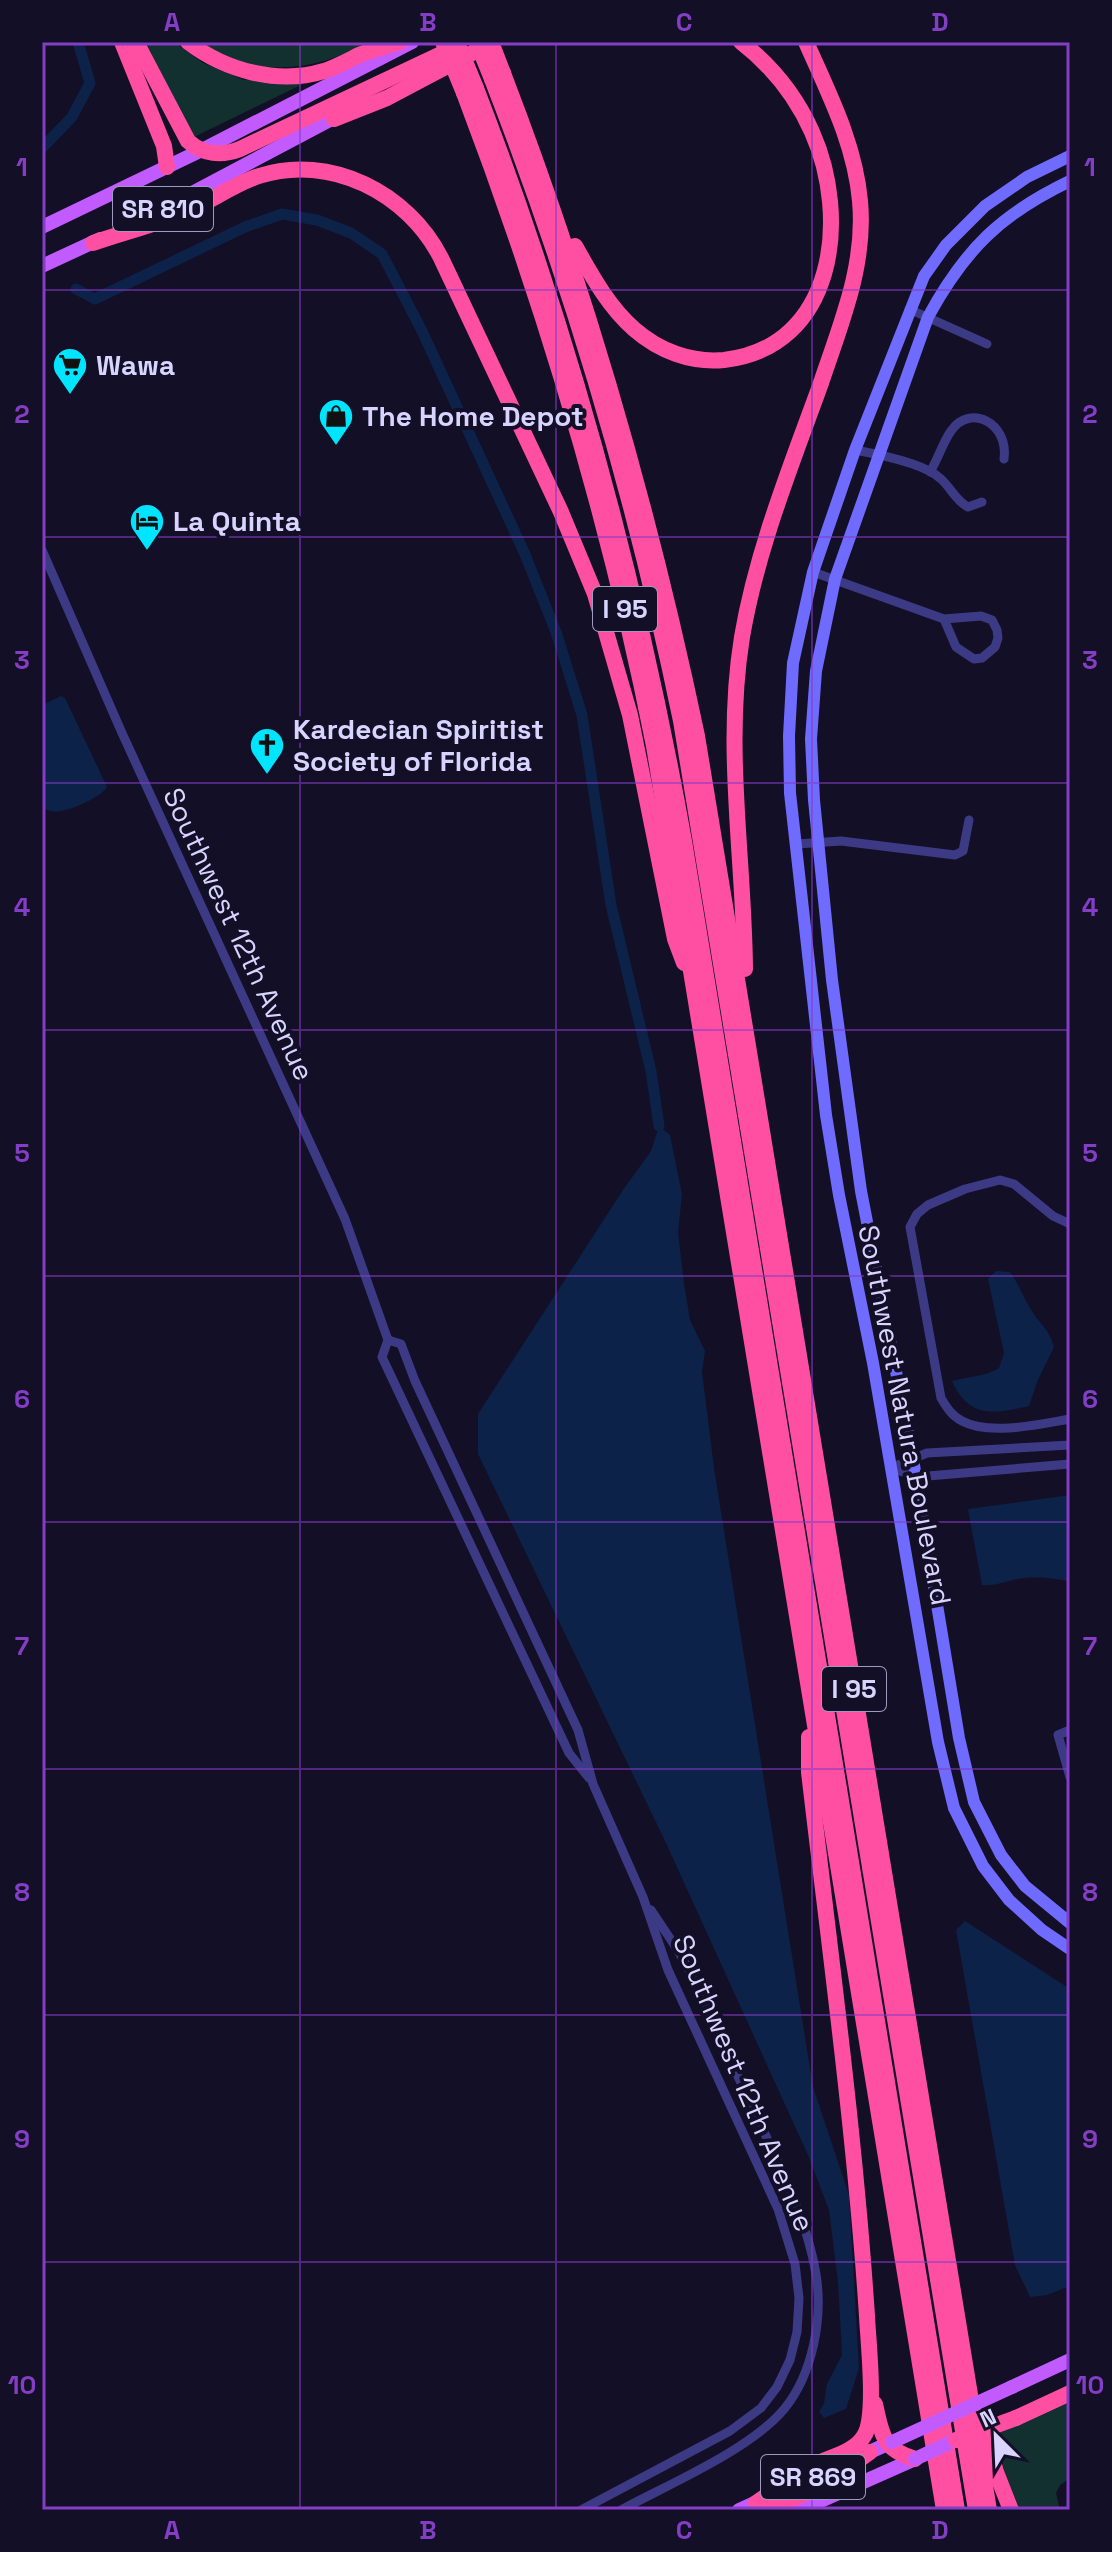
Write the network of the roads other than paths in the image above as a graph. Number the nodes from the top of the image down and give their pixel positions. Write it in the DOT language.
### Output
graph roads {
  1 [pos="122,42"];
  2 [pos="136,42"];
  3 [pos="188,42"];
  4 [pos="400,42"];
  5 [pos="412,42"];
  6 [pos="477,42"];
  7 [pos="492,42"];
  8 [pos="741,42"];
  9 [pos="806,42"];
  10 [pos="452,46"];
  11 [pos="498,76"];
  12 [pos="470,90"];
  13 [pos="334,119"];
  14 [pos="202,150"];
  15 [pos="1070,156"];
  16 [pos="167,167"];
  17 [pos="1070,181"];
  18 [pos="555,212"];
  19 [pos="42,227"];
  20 [pos="93,243"];
  21 [pos="42,266"];
  22 [pos="909,309"];
  23 [pos="928,317"];
  24 [pos="987,344"];
  25 [pos="855,450"];
  26 [pos="878,454"];
  27 [pos="1004,459"];
  28 [pos="930,472"];
  29 [pos="982,502"];
  30 [pos="42,550"];
  31 [pos="813,572"];
  32 [pos="835,579"];
  33 [pos="944,619"];
  34 [pos="969,820"];
  35 [pos="818,843"];
  36 [pos="797,844"];
  37 [pos="697,1000"];
  38 [pos="745,1022"];
  39 [pos="1070,1224"];
  40 [pos="388,1340"];
  41 [pos="1070,1419"];
  42 [pos="1070,1445"];
  43 [pos="1007,1449"];
  44 [pos="913,1459"];
  45 [pos="1070,1464"];
  46 [pos="891,1468"];
  47 [pos="1009,1468"];
  48 [pos="915,1476"];
  49 [pos="809,1691"];
  50 [pos="1070,1730"];
  51 [pos="1070,1777"];
  52 [pos="593,1784"];
  53 [pos="643,1897"];
  54 [pos="1070,1923"];
  55 [pos="1070,1949"];
  56 [pos="963,2356"];
  57 [pos="1070,2360"];
  58 [pos="871,2382"];
  59 [pos="1070,2384"];
  60 [pos="1070,2393"];
  61 [pos="1015,2414"];
  62 [pos="956,2440"];
  63 [pos="889,2443"];
  64 [pos="870,2452"];
  65 [pos="915,2459"];
  66 [pos="762,2506"];
  67 [pos="581,2510"];
  68 [pos="621,2510"];
  69 [pos="739,2510"];
  70 [pos="800,2510"];
  71 [pos="944,2510"];
  72 [pos="957,2510"];
  73 [pos="976,2510"];
  74 [pos="989,2510"];
  75 [pos="1011,2510"];
  1 -- 16 [label="highway"];
  2 -- 14 [label="highway"];
  3 -- 4 [label="highway"];
  5 -- 14 [label="main road, SR 810"];
  6 -- 11 [label="highway, bridge"];
  7 -- 11 [label="highway, I 95, bridge"];
  7 -- 13 [label="highway"];
  8 -- 18 [label="highway"];
  9 -- 38 [label="highway"];
  10 -- 12 [label="highway, I 95, bridge"];
  10 -- 13 [label="main road, SR 810"];
  10 -- 14 [label="highway"];
  11 -- 18 [label="highway, I 95"];
  11 -- 73 [label="highway"];
  12 -- 37 [label="highway, I 95"];
  12 -- 72 [label="highway"];
  13 -- 20 [label="main road, SR 810"];
  14 -- 16 [label="main road, SR 810"];
  15 -- 22 [label="street, Southwest Natura Boulevard"];
  16 -- 19 [label="main road, SR 810"];
  17 -- 23 [label="street, Southwest Natura Boulevard"];
  18 -- 38 [label="highway, I 95"];
  20 -- 21 [label="main road, SR 810"];
  20 -- 37 [label="highway"];
  22 -- 23 [label="street"];
  22 -- 25 [label="street, Southwest Natura Boulevard"];
  23 -- 24 [label="street"];
  23 -- 26 [label="street, Southwest Natura Boulevard"];
  25 -- 26 [label="street"];
  25 -- 31 [label="street, Southwest Natura Boulevard"];
  26 -- 28 [label="street"];
  26 -- 32 [label="street, Southwest Natura Boulevard"];
  27 -- 28 [label="street"];
  28 -- 29 [label="street"];
  30 -- 40 [label="street, Southwest 12th Avenue"];
  31 -- 32 [label="street"];
  31 -- 36 [label="street, Southwest Natura Boulevard"];
  32 -- 33 [label="street"];
  32 -- 35 [label="street, Southwest Natura Boulevard"];
  33 -- 33 [label="street"];
  34 -- 35 [label="street"];
  35 -- 36 [label="street"];
  35 -- 44 [label="street, Southwest Natura Boulevard"];
  36 -- 46 [label="street, Southwest Natura Boulevard"];
  37 -- 49 [label="highway, I 95"];
  38 -- 56 [label="highway, I 95"];
  39 -- 41 [label="street"];
  40 -- 52 [label="street, Southwest 12th Avenue"];
  40 -- 52 [label="street, Southwest 12th Avenue"];
  42 -- 43 [label="street"];
  43 -- 44 [label="street"];
  43 -- 47 [label="street"];
  44 -- 46 [label="street"];
  44 -- 48 [label="street, Southwest Natura Boulevard"];
  45 -- 47 [label="street"];
  46 -- 48 [label="street"];
  46 -- 55 [label="street, Southwest Natura Boulevard"];
  47 -- 48 [label="street"];
  48 -- 54 [label="street, Southwest Natura Boulevard"];
  49 -- 58 [label="highway"];
  49 -- 71 [label="highway, I 95"];
  50 -- 51 [label="street"];
  52 -- 53 [label="street, Southwest 12th Avenue"];
  53 -- 67 [label="street, Southwest 12th Avenue"];
  53 -- 68 [label="street, Southwest 12th Avenue"];
  56 -- 74 [label="highway, I 95"];
  56 -- 75 [label="highway"];
  57 -- 63 [label="main road, SR 869, bridge"];
  58 -- 63 [label="highway"];
  58 -- 66 [label="highway"];
  59 -- 61 [label="main road"];
  60 -- 61 [label="highway"];
  61 -- 62 [label="highway, bridge"];
  62 -- 65 [label="main road, SR 869, bridge"];
  63 -- 64 [label="main road, SR 869"];
  63 -- 65 [label="highway"];
  64 -- 66 [label="highway"];
  65 -- 70 [label="main road, SR 869"];
  66 -- 69 [label="main road, SR 869"];
}
